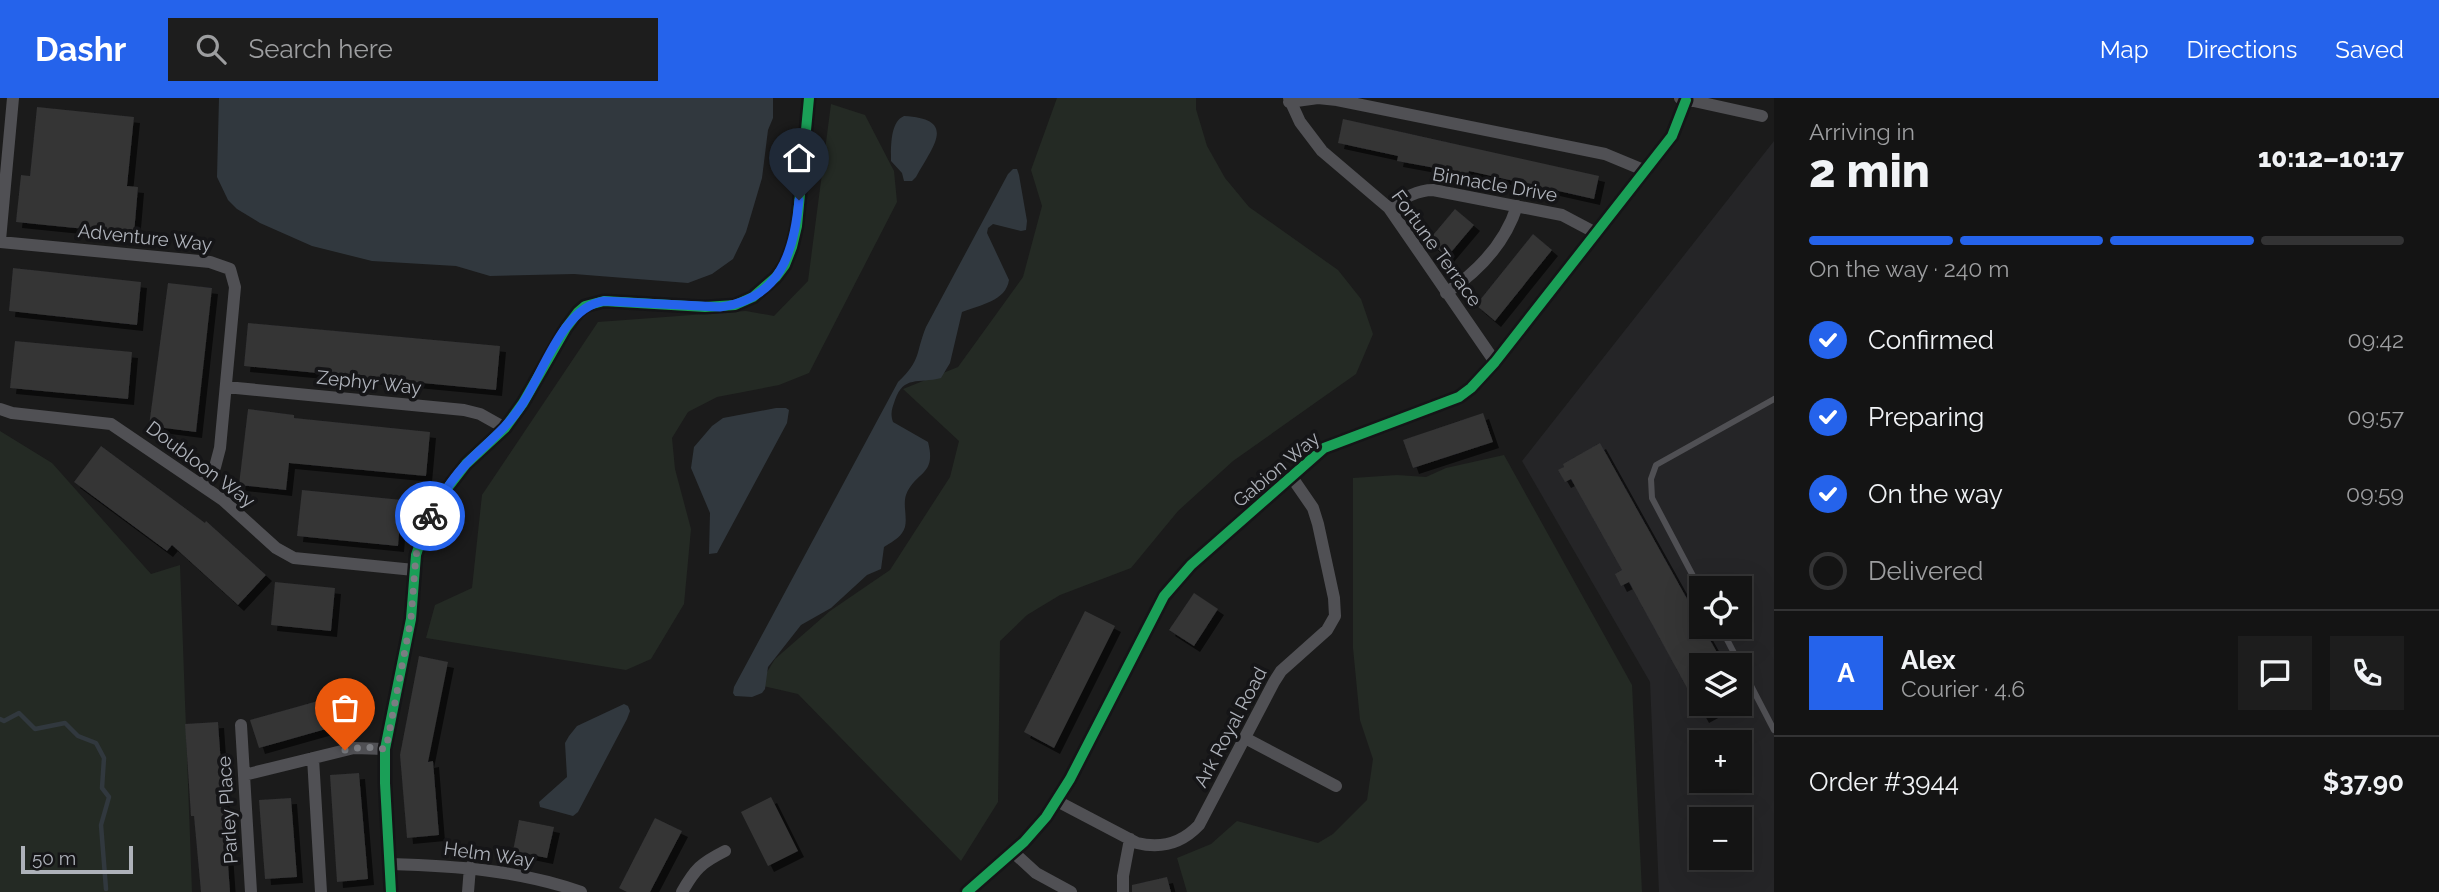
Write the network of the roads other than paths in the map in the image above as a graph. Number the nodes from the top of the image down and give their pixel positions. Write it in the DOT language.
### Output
graph roads {
  1 [pos="13,98"];
  2 [pos="809,98"];
  3 [pos="1682,99"];
  4 [pos="1289,100"];
  5 [pos="1762,116"];
  6 [pos="1646,171"];
  7 [pos="1517,206"];
  8 [pos="1389,208"];
  9 [pos="1596,233"];
  10 [pos="0,241"];
  11 [pos="1446,293"];
  12 [pos="1495,362"];
  13 [pos="226,387"];
  14 [pos="1774,399"];
  15 [pos="0,409"];
  16 [pos="505,428"];
  17 [pos="1292,476"];
  18 [pos="202,485"];
  19 [pos="414,570"];
  20 [pos="1693,576"];
  21 [pos="1727,639"];
  22 [pos="241,725"];
  23 [pos="1774,730"];
  24 [pos="1245,738"];
  25 [pos="386,749"];
  26 [pos="313,758"];
  27 [pos="244,775"];
  28 [pos="1336,786"];
  29 [pos="1057,801"];
  30 [pos="1130,839"];
  31 [pos="725,851"];
  32 [pos="1013,852"];
  33 [pos="390,864"];
  34 [pos="470,867"];
  35 [pos="251,892"];
  36 [pos="321,892"];
  37 [pos="380,892"];
  38 [pos="391,892"];
  39 [pos="468,892"];
  40 [pos="581,892"];
  41 [pos="682,892"];
  42 [pos="967,892"];
  43 [pos="1071,892"];
  44 [pos="1123,892"];
  1 -- 10 [label="street"];
  2 -- 16 [label="street"];
  3 -- 5 [label="street"];
  3 -- 6 [label="street, Gabion Way"];
  4 -- 6 [label="street"];
  4 -- 8 [label="street, Fortune Terrace"];
  6 -- 9 [label="street, Gabion Way"];
  7 -- 8 [label="street, Binnacle Drive"];
  7 -- 9 [label="street, Binnacle Drive"];
  7 -- 11 [label="street"];
  8 -- 11 [label="street, Fortune Terrace"];
  9 -- 12 [label="street, Gabion Way"];
  10 -- 13 [label="street, Adventure Way"];
  11 -- 12 [label="street, Fortune Terrace"];
  12 -- 17 [label="street, Gabion Way"];
  13 -- 16 [label="street, Zephyr Way"];
  13 -- 18 [label="street, Adventure Way"];
  14 -- 20 [label="lane"];
  15 -- 18 [label="street, Doubloon Way"];
  16 -- 19 [label="street"];
  17 -- 24 [label="street, Ark Royal Road"];
  17 -- 29 [label="street, Gabion Way"];
  18 -- 19 [label="street, Doubloon Way"];
  19 -- 25 [label="street"];
  21 -- 23 [label="lane"];
  22 -- 27 [label="street, Parley Place"];
  24 -- 28 [label="street"];
  24 -- 30 [label="street, Ark Royal Road"];
  25 -- 26 [label="street"];
  25 -- 33 [label="street"];
  26 -- 27 [label="street"];
  26 -- 36 [label="street"];
  27 -- 35 [label="street, Parley Place"];
  29 -- 30 [label="street, Ark Royal Road"];
  29 -- 32 [label="street, Gabion Way"];
  30 -- 44 [label="street"];
  31 -- 41 [label="street"];
  32 -- 42 [label="street, Gabion Way"];
  32 -- 43 [label="street"];
  33 -- 34 [label="street, Helm Way"];
  33 -- 38 [label="street"];
  34 -- 39 [label="street"];
  34 -- 40 [label="street, Helm Way"];
  37 -- 38 [label="street"];
}
